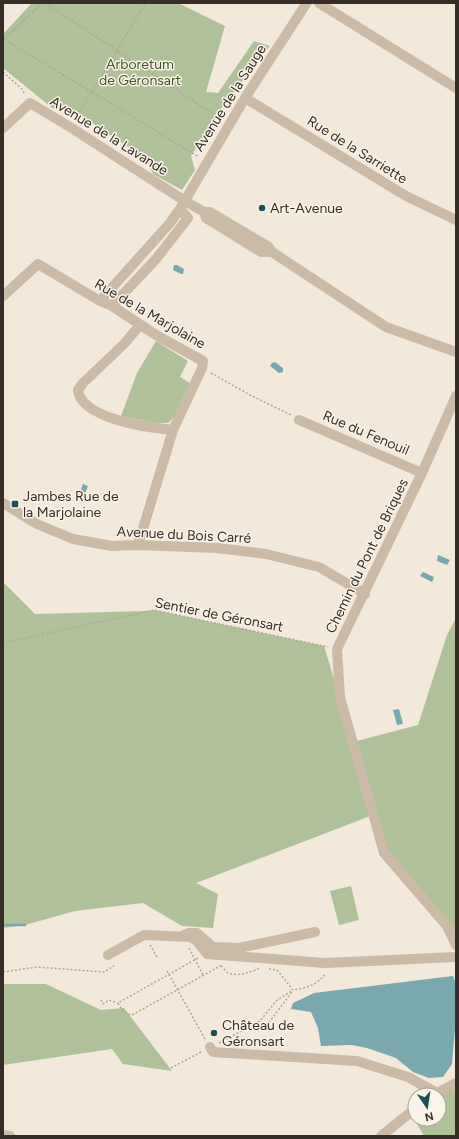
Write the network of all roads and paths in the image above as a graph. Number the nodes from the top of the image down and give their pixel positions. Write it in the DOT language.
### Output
graph roads {
  1 [pos="42,3"];
  2 [pos="45,3"];
  3 [pos="146,3"];
  4 [pos="309,3"];
  5 [pos="319,3"];
  6 [pos="4,39"];
  7 [pos="117,50"];
  8 [pos="3,72"];
  9 [pos="456,88"];
  10 [pos="92,92"];
  11 [pos="246,98"];
  12 [pos="30,103"];
  13 [pos="229,124"];
  14 [pos="70,127"];
  15 [pos="3,128"];
  16 [pos="207,163"];
  17 [pos="183,205"];
  18 [pos="456,220"];
  19 [pos="3,296"];
  20 [pos="100,301"];
  21 [pos="112,306"];
  22 [pos="140,326"];
  23 [pos="456,352"];
  24 [pos="202,368"];
  25 [pos="456,396"];
  26 [pos="299,420"];
  27 [pos="173,430"];
  28 [pos="422,473"];
  29 [pos="3,503"];
  30 [pos="138,545"];
  31 [pos="365,594"];
  32 [pos="3,642"];
  33 [pos="338,649"];
  34 [pos="315,932"];
  35 [pos="144,935"];
  36 [pos="182,936"];
  37 [pos="456,945"];
  38 [pos="207,954"];
  39 [pos="226,955"];
  40 [pos="108,956"];
  41 [pos="157,957"];
  42 [pos="456,957"];
  43 [pos="195,960"];
  44 [pos="325,963"];
  45 [pos="114,966"];
  46 [pos="221,966"];
  47 [pos="167,971"];
  48 [pos="3,972"];
  49 [pos="204,975"];
  50 [pos="178,990"];
  51 [pos="293,990"];
  52 [pos="101,1000"];
  53 [pos="118,1003"];
  54 [pos="264,1029"];
  55 [pos="210,1047"];
  56 [pos="172,1068"];
  57 [pos="456,1083"];
  58 [pos="424,1087"];
  59 [pos="447,1088"];
  60 [pos="407,1115"];
  61 [pos="3,1135"];
  62 [pos="10,1136"];
  63 [pos="381,1136"];
  1 -- 6 [label="path"];
  2 -- 7 [label="path"];
  3 -- 7 [label="path"];
  4 -- 11 [label="street, Avenue de la Sauge"];
  5 -- 9 [label="street"];
  6 -- 10 [label="path"];
  7 -- 10 [label="path"];
  7 -- 13 [label="path"];
  8 -- 12 [label="path"];
  10 -- 14 [label="path"];
  10 -- 16 [label="path"];
  11 -- 13 [label="street, Avenue de la Sauge"];
  11 -- 18 [label="street, Rue de la Sarriette"];
  12 -- 14 [label="street, Avenue de la Lavande"];
  12 -- 15 [label="street, Avenue de la Lavande"];
  13 -- 16 [label="street, Avenue de la Sauge"];
  14 -- 17 [label="street, Avenue de la Lavande"];
  16 -- 17 [label="street, Avenue de la Sauge"];
  17 -- 20 [label="street, Avenue de la Sauge"];
  17 -- 21 [label="street"];
  17 -- 23 [label="street, Avenue de la Lavande"];
  19 -- 20 [label="street, Rue de la Marjolaine"];
  20 -- 21 [label="street, Rue de la Marjolaine"];
  21 -- 22 [label="street, Rue de la Marjolaine"];
  22 -- 24 [label="street, Rue de la Marjolaine"];
  22 -- 27 [label="street"];
  24 -- 26 [label="path"];
  24 -- 27 [label="street, Rue de la Marjolaine"];
  25 -- 28 [label="street, Chemin du Pont de Briques"];
  26 -- 28 [label="street, Rue du Fenouil"];
  27 -- 30 [label="street, Rue de la Marjolaine"];
  28 -- 31 [label="street, Chemin du Pont de Briques"];
  29 -- 30 [label="street, Avenue du Bois Carré"];
  30 -- 31 [label="street, Avenue du Bois Carré"];
  31 -- 33 [label="street, Chemin du Pont de Briques"];
  32 -- 33 [label="path, Sentier de Géronsart"];
  33 -- 37 [label="street, Chemin du Pont de Briques"];
  34 -- 36 [label="street"];
  35 -- 36 [label="street"];
  35 -- 40 [label="street"];
  35 -- 41 [label="path"];
  36 -- 38 [label="street"];
  36 -- 43 [label="path"];
  38 -- 39 [label="street"];
  38 -- 43 [label="path"];
  39 -- 44 [label="street"];
  39 -- 46 [label="path"];
  42 -- 44 [label="street"];
  43 -- 49 [label="path"];
  43 -- 53 [label="path"];
  44 -- 51 [label="path"];
  45 -- 48 [label="path"];
  46 -- 49 [label="path"];
  46 -- 51 [label="path"];
  47 -- 50 [label="path"];
  49 -- 50 [label="path"];
  50 -- 53 [label="path"];
  50 -- 55 [label="path"];
  51 -- 54 [label="path"];
  51 -- 55 [label="path"];
  52 -- 53 [label="path"];
  55 -- 56 [label="path"];
  55 -- 58 [label="street"];
  57 -- 59 [label="street"];
  60 -- 63 [label="street"];
  61 -- 62 [label="street"];
}
